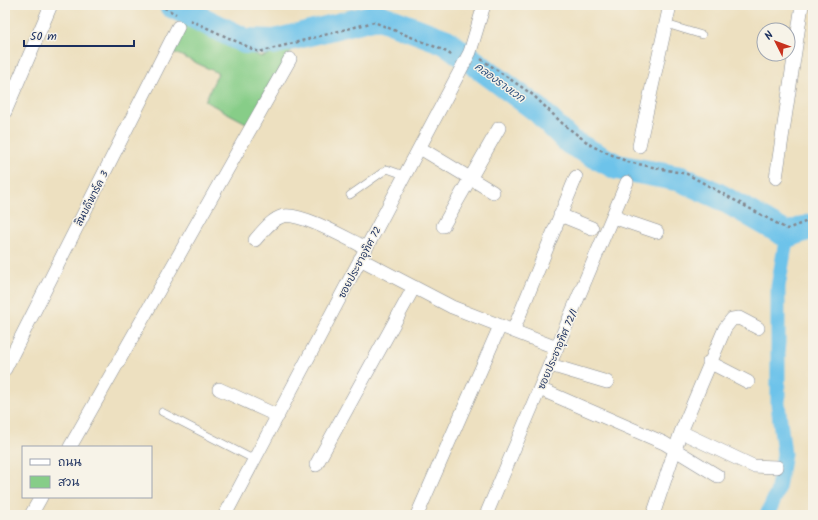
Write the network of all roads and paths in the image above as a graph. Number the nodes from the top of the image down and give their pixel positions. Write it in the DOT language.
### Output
graph roads {
  1 [pos="51,5"];
  2 [pos="159,5"];
  3 [pos="484,5"];
  4 [pos="670,5"];
  5 [pos="802,5"];
  6 [pos="181,20"];
  7 [pos="666,24"];
  8 [pos="702,35"];
  9 [pos="290,59"];
  10 [pos="465,63"];
  11 [pos="5,112"];
  12 [pos="499,128"];
  13 [pos="639,146"];
  14 [pos="420,148"];
  15 [pos="404,175"];
  16 [pos="576,177"];
  17 [pos="470,178"];
  18 [pos="776,178"];
  19 [pos="627,182"];
  20 [pos="493,192"];
  21 [pos="350,195"];
  22 [pos="560,215"];
  23 [pos="613,217"];
  24 [pos="813,219"];
  25 [pos="443,226"];
  26 [pos="592,228"];
  27 [pos="658,232"];
  28 [pos="255,240"];
  29 [pos="363,254"];
  30 [pos="414,287"];
  31 [pos="500,326"];
  32 [pos="758,328"];
  33 [pos="513,331"];
  34 [pos="557,348"];
  35 [pos="708,362"];
  36 [pos="550,365"];
  37 [pos="5,369"];
  38 [pos="606,382"];
  39 [pos="748,382"];
  40 [pos="219,389"];
  41 [pos="540,390"];
  42 [pos="162,412"];
  43 [pos="278,416"];
  44 [pos="681,432"];
  45 [pos="71,446"];
  46 [pos="675,450"];
  47 [pos="255,460"];
  48 [pos="316,465"];
  49 [pos="777,467"];
  50 [pos="718,476"];
  51 [pos="41,498"];
  52 [pos="31,515"];
  53 [pos="225,515"];
  54 [pos="417,515"];
  55 [pos="486,515"];
  56 [pos="653,515"];
  1 -- 11 [label="street"];
  2 -- 6 [label="path"];
  3 -- 10 [label="street, ซอยประชาอุทิศ 72"];
  4 -- 7 [label="street"];
  5 -- 18 [label="street"];
  6 -- 10 [label="path"];
  6 -- 37 [label="street, สินบดีพาร์ค 3"];
  7 -- 8 [label="lane"];
  7 -- 13 [label="street"];
  9 -- 45 [label="street"];
  10 -- 14 [label="street, ซอยประชาอุทิศ 72"];
  10 -- 24 [label="path"];
  12 -- 17 [label="street"];
  14 -- 15 [label="street, ซอยประชาอุทิศ 72"];
  14 -- 17 [label="street"];
  15 -- 21 [label="lane"];
  15 -- 29 [label="street, ซอยประชาอุทิศ 72"];
  16 -- 22 [label="street"];
  17 -- 20 [label="street"];
  17 -- 25 [label="street"];
  19 -- 23 [label="street, ซอยประชาอุทิศ 72/1"];
  22 -- 26 [label="street"];
  22 -- 33 [label="street"];
  23 -- 27 [label="street"];
  23 -- 34 [label="street, ซอยประชาอุทิศ 72/1"];
  28 -- 29 [label="street"];
  29 -- 30 [label="street"];
  29 -- 43 [label="street, ซอยประชาอุทิศ 72"];
  30 -- 31 [label="street"];
  30 -- 48 [label="street"];
  31 -- 33 [label="street"];
  31 -- 54 [label="street"];
  32 -- 35 [label="street"];
  33 -- 34 [label="street"];
  34 -- 36 [label="street, ซอยประชาอุทิศ 72/1"];
  35 -- 39 [label="street"];
  35 -- 44 [label="street"];
  36 -- 38 [label="street"];
  36 -- 41 [label="street, ซอยประชาอุทิศ 72/1"];
  40 -- 43 [label="street"];
  41 -- 46 [label="street"];
  41 -- 55 [label="street, ซอยประชาอุทิศ 72/1"];
  42 -- 47 [label="lane"];
  43 -- 47 [label="street, ซอยประชาอุทิศ 72"];
  44 -- 46 [label="street"];
  44 -- 49 [label="street"];
  46 -- 50 [label="street"];
  46 -- 56 [label="street"];
  47 -- 53 [label="street, ซอยประชาอุทิศ 72"];
  51 -- 52 [label="street"];
}
